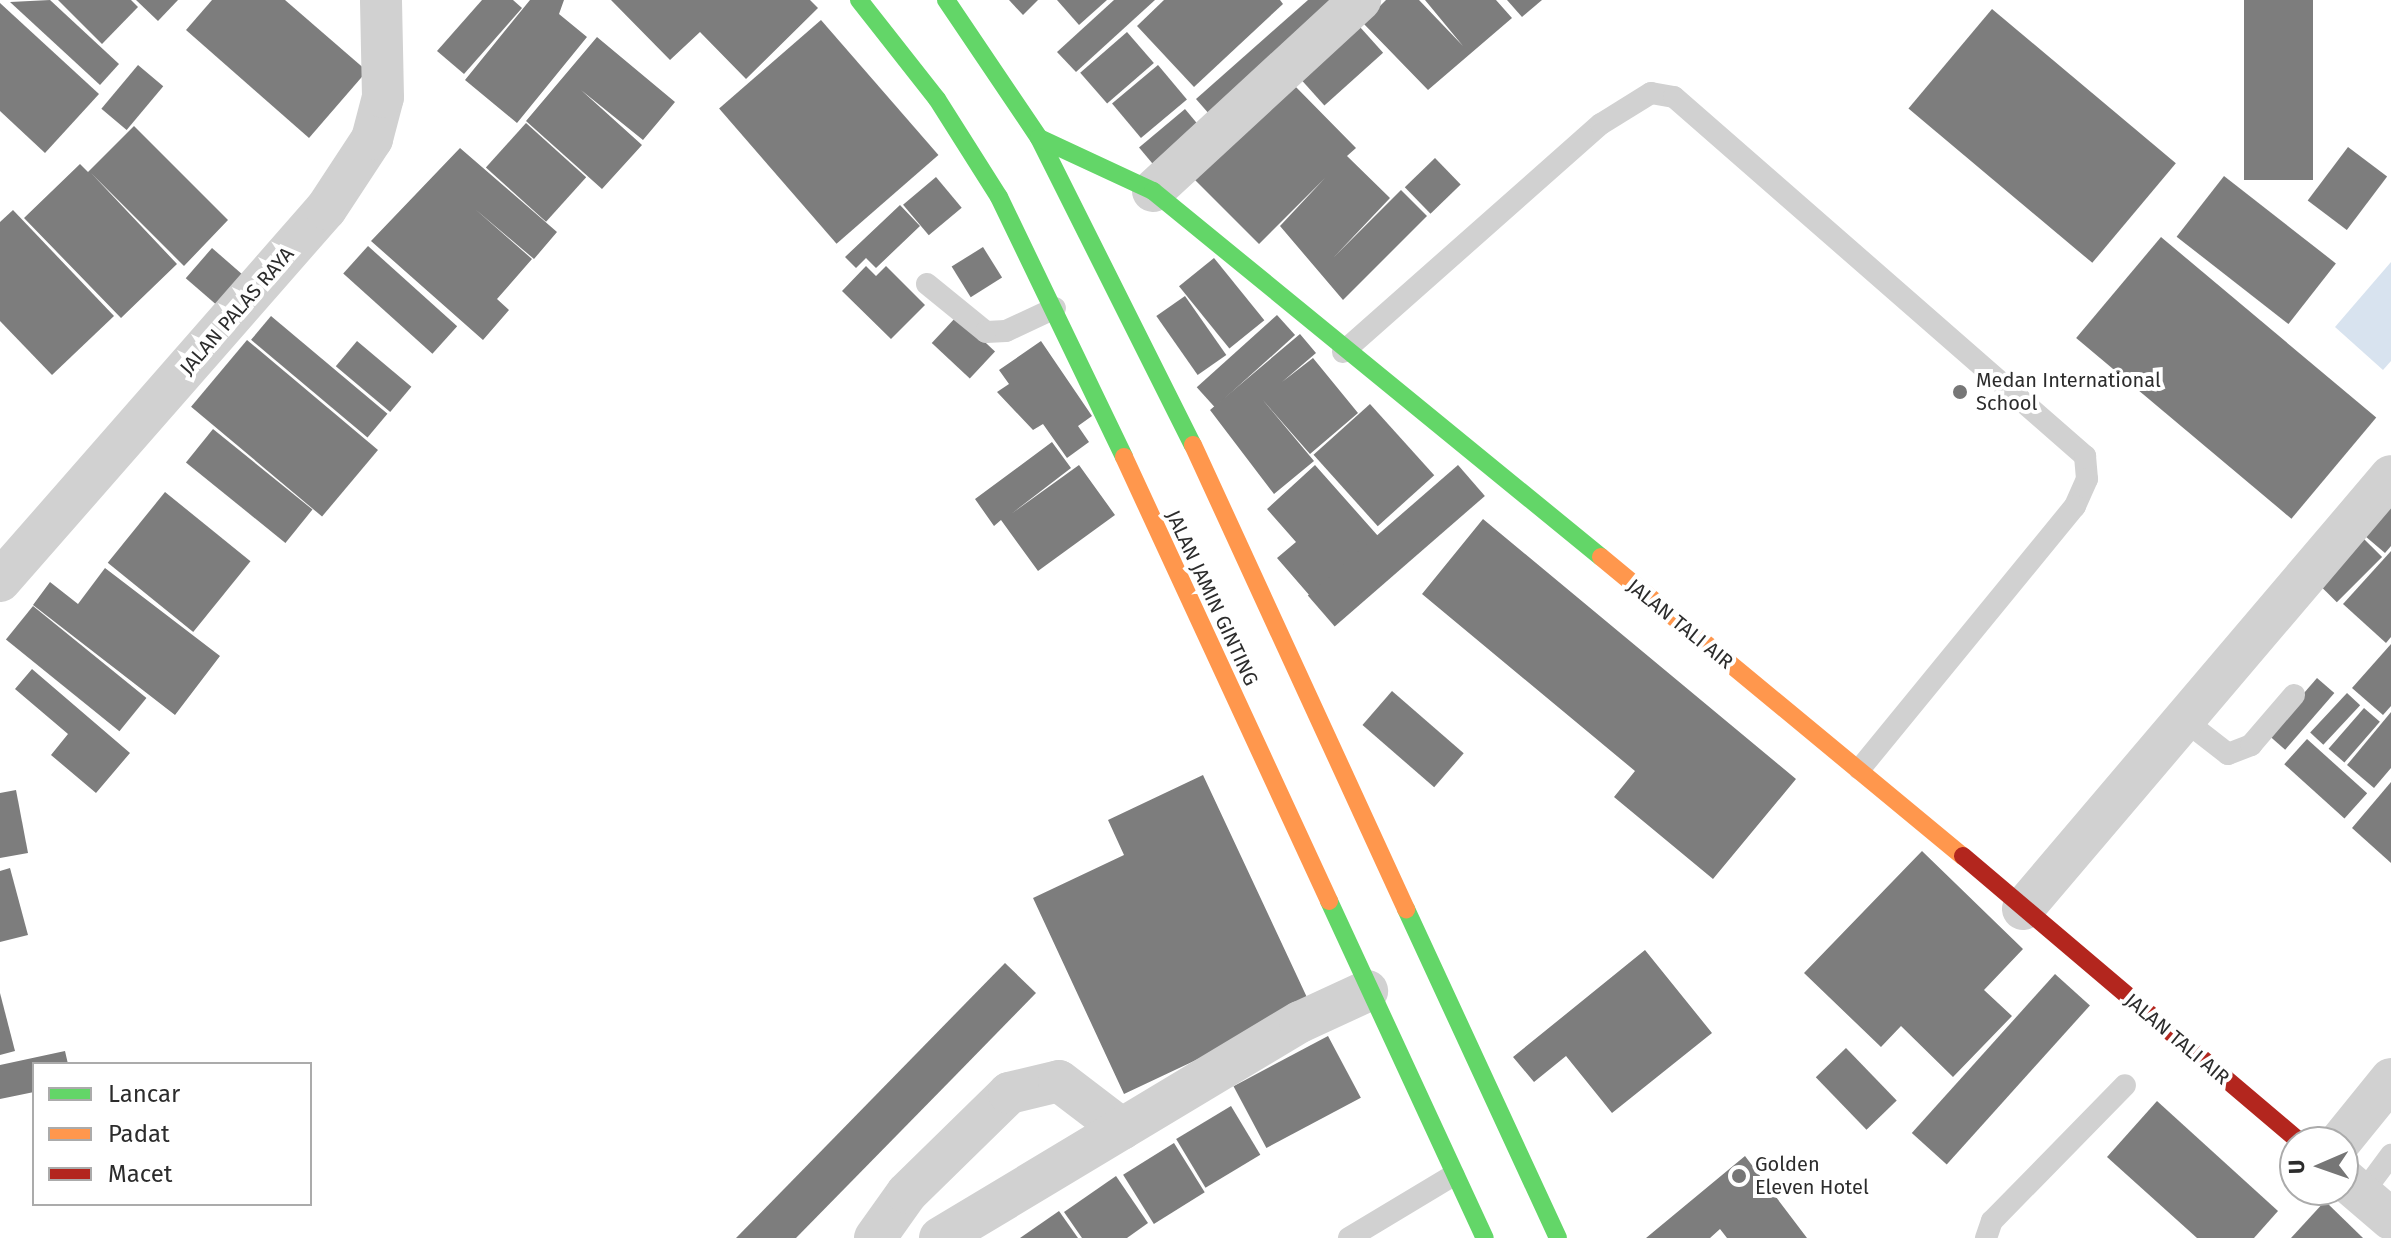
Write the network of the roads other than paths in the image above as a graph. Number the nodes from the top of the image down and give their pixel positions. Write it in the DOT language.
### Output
graph roads {
  1 [pos="381,0"];
  2 [pos="859,0"];
  3 [pos="946,0"];
  4 [pos="1360,0"];
  5 [pos="1039,138"];
  6 [pos="1153,191"];
  7 [pos="927,284"];
  8 [pos="1055,308"];
  9 [pos="1343,352"];
  10 [pos="2391,476"];
  11 [pos="0,581"];
  12 [pos="2294,695"];
  13 [pos="2183,719"];
  14 [pos="1860,769"];
  15 [pos="2023,909"];
  16 [pos="1367,991"];
  17 [pos="2391,1079"];
  18 [pos="2125,1085"];
  19 [pos="2281,1126"];
  20 [pos="2353,1126"];
  21 [pos="1122,1129"];
  22 [pos="2391,1155"];
  23 [pos="1454,1175"];
  24 [pos="2365,1197"];
  25 [pos="875,1238"];
  26 [pos="940,1238"];
  27 [pos="1349,1238"];
  28 [pos="1485,1238"];
  29 [pos="1558,1238"];
  30 [pos="1986,1238"];
  1 -- 11 [label="street, JALAN PALAS RAYA"];
  2 -- 8 [label="main road, JALAN JAMIN GINTING"];
  3 -- 5 [label="main road"];
  4 -- 6 [label="street"];
  5 -- 6 [label="main road, JALAN TALI AIR"];
  5 -- 29 [label="main road"];
  6 -- 9 [label="main road, JALAN TALI AIR"];
  7 -- 8 [label="lane"];
  8 -- 16 [label="main road, JALAN JAMIN GINTING"];
  9 -- 14 [label="main road, JALAN TALI AIR"];
  9 -- 14 [label="lane"];
  10 -- 13 [label="street"];
  12 -- 13 [label="lane"];
  13 -- 15 [label="street"];
  14 -- 15 [label="main road, JALAN TALI AIR"];
  15 -- 19 [label="main road, JALAN TALI AIR"];
  16 -- 21 [label="street"];
  16 -- 23 [label="main road, JALAN JAMIN GINTING"];
  17 -- 20 [label="street"];
  18 -- 30 [label="lane"];
  21 -- 25 [label="street"];
  21 -- 26 [label="street"];
  22 -- 24 [label="lane"];
  23 -- 27 [label="lane"];
  23 -- 28 [label="main road, JALAN JAMIN GINTING"];
}
